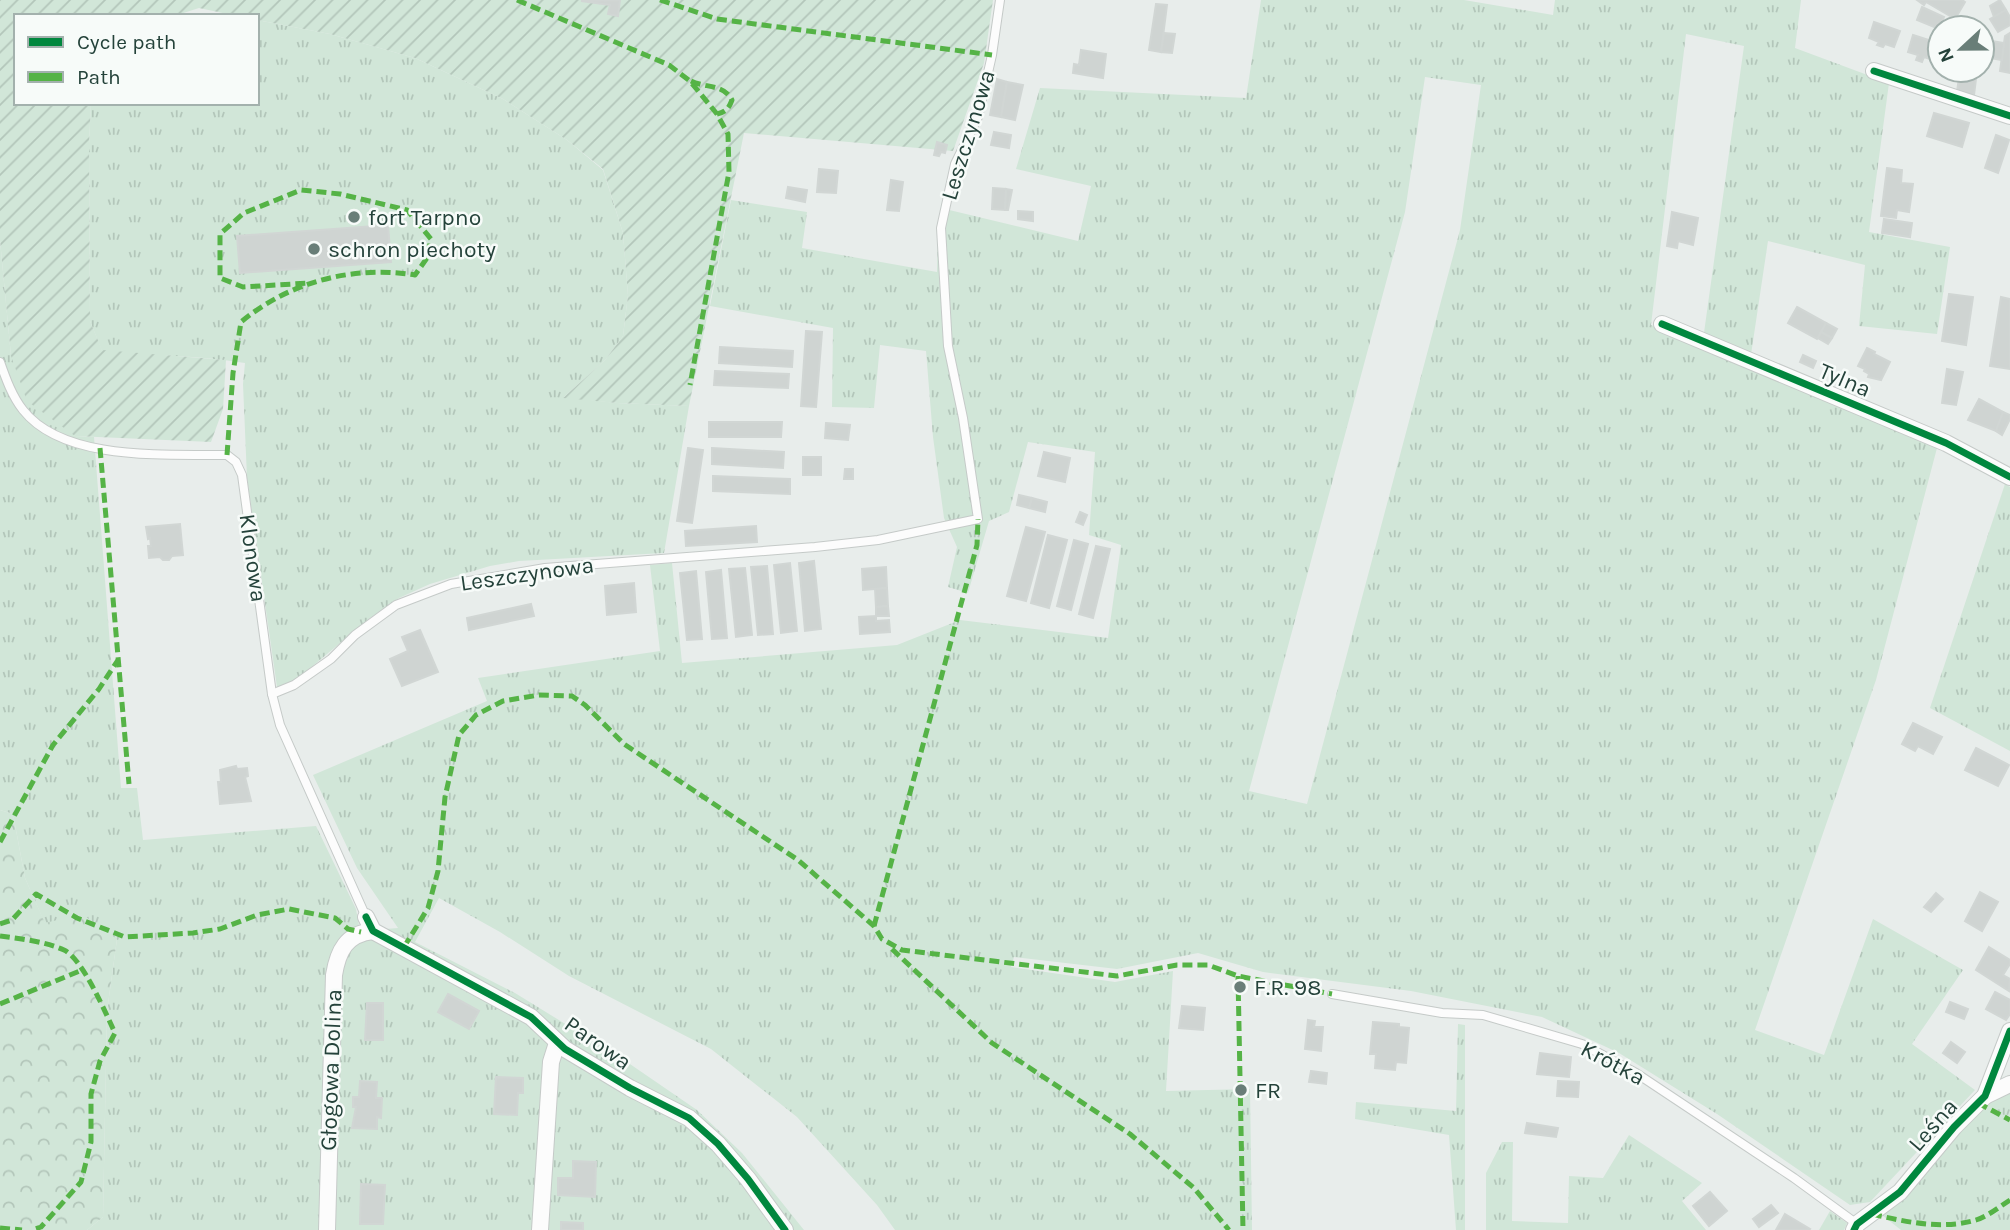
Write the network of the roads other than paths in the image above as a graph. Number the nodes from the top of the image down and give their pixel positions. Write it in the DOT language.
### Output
graph roads {
  1 [pos="1000,0"];
  2 [pos="1874,71"];
  3 [pos="2010,116"];
  4 [pos="1662,324"];
  5 [pos="0,362"];
  6 [pos="2010,477"];
  7 [pos="272,694"];
  8 [pos="369,924"];
  9 [pos="1332,994"];
  10 [pos="2010,1031"];
  11 [pos="557,1043"];
  12 [pos="2010,1084"];
  13 [pos="1984,1096"];
  14 [pos="1855,1227"];
  15 [pos="327,1230"];
  16 [pos="540,1230"];
  17 [pos="785,1230"];
  1 -- 7 [label="lane, Leszczynowa"];
  2 -- 3 [label="street"];
  4 -- 6 [label="street, Tylna"];
  5 -- 7 [label="lane, Klonowa"];
  7 -- 8 [label="lane, Klonowa"];
  8 -- 11 [label="street, Parowa"];
  8 -- 15 [label="street, Głogowa Dolina"];
  9 -- 14 [label="lane, Krótka"];
  10 -- 13 [label="street, Leśna"];
  11 -- 16 [label="street"];
  11 -- 17 [label="street, Parowa"];
  12 -- 13 [label="street"];
  13 -- 14 [label="street, Leśna"];
}
